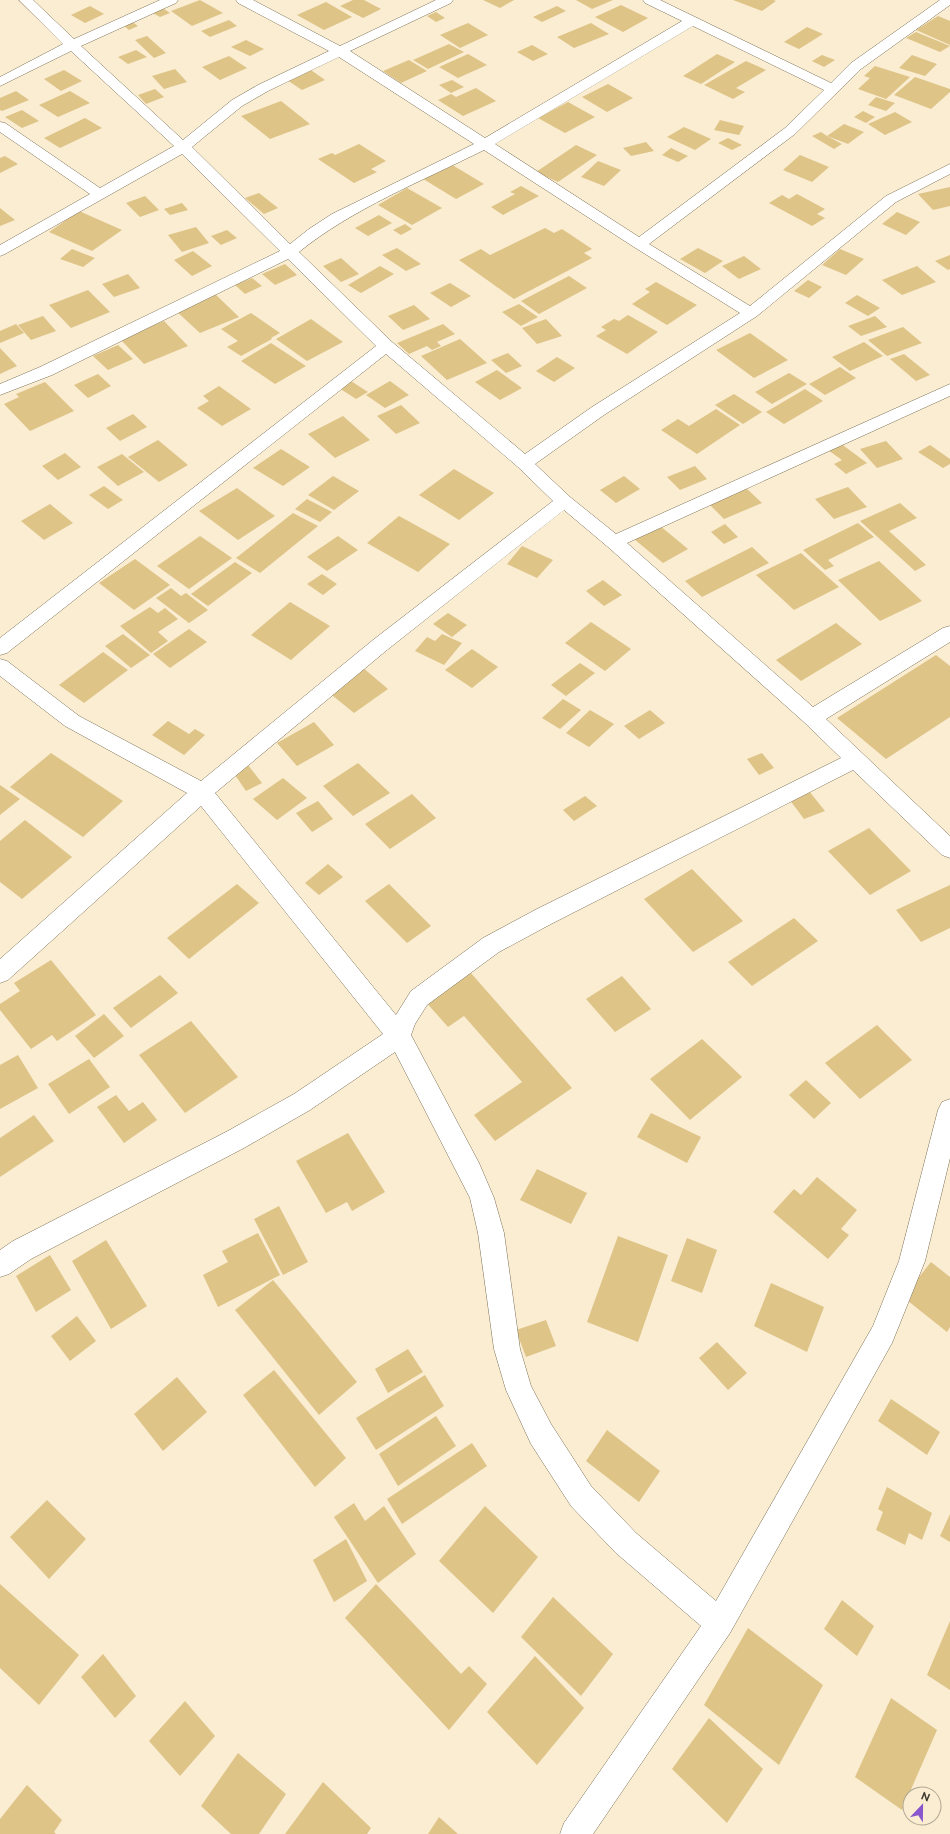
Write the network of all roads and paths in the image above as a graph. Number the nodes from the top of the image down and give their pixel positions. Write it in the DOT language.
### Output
graph roads {
  1 [pos="26,0"];
  2 [pos="171,0"];
  3 [pos="244,0"];
  4 [pos="446,0"];
  5 [pos="650,0"];
  6 [pos="949,0"];
  7 [pos="693,20"];
  8 [pos="72,45"];
  9 [pos="340,51"];
  10 [pos="0,82"];
  11 [pos="832,89"];
  12 [pos="0,126"];
  13 [pos="485,144"];
  14 [pos="183,147"];
  15 [pos="950,168"];
  16 [pos="100,195"];
  17 [pos="639,244"];
  18 [pos="0,251"];
  19 [pos="291,251"];
  20 [pos="751,313"];
  21 [pos="386,346"];
  22 [pos="950,389"];
  23 [pos="0,390"];
  24 [pos="524,463"];
  25 [pos="564,501"];
  26 [pos="614,542"];
  27 [pos="950,633"];
  28 [pos="0,648"];
  29 [pos="0,666"];
  30 [pos="812,718"];
  31 [pos="856,759"];
  32 [pos="202,792"];
  33 [pos="950,849"];
  34 [pos="0,973"];
  35 [pos="399,1036"];
  36 [pos="950,1110"];
  37 [pos="0,1265"];
  38 [pos="720,1623"];
  39 [pos="575,1834"];
  1 -- 8 [label="street"];
  2 -- 8 [label="street"];
  3 -- 9 [label="street"];
  4 -- 9 [label="street"];
  5 -- 7 [label="street"];
  6 -- 11 [label="street"];
  7 -- 11 [label="street"];
  7 -- 13 [label="street"];
  8 -- 10 [label="street"];
  8 -- 14 [label="street"];
  9 -- 13 [label="street"];
  9 -- 14 [label="street"];
  11 -- 17 [label="street"];
  12 -- 16 [label="street"];
  13 -- 17 [label="street"];
  13 -- 19 [label="street"];
  14 -- 16 [label="street"];
  14 -- 19 [label="street"];
  15 -- 20 [label="street"];
  16 -- 18 [label="street"];
  17 -- 20 [label="street"];
  19 -- 21 [label="street"];
  19 -- 23 [label="street"];
  20 -- 24 [label="street"];
  21 -- 24 [label="street"];
  21 -- 28 [label="street"];
  22 -- 26 [label="street"];
  24 -- 25 [label="street"];
  25 -- 26 [label="street"];
  25 -- 32 [label="street"];
  26 -- 30 [label="street"];
  27 -- 30 [label="street"];
  29 -- 32 [label="street"];
  30 -- 31 [label="street"];
  31 -- 33 [label="street"];
  31 -- 35 [label="street"];
  32 -- 34 [label="street"];
  32 -- 35 [label="street"];
  35 -- 37 [label="street"];
  35 -- 38 [label="street"];
  36 -- 38 [label="street"];
  38 -- 39 [label="street"];
}
